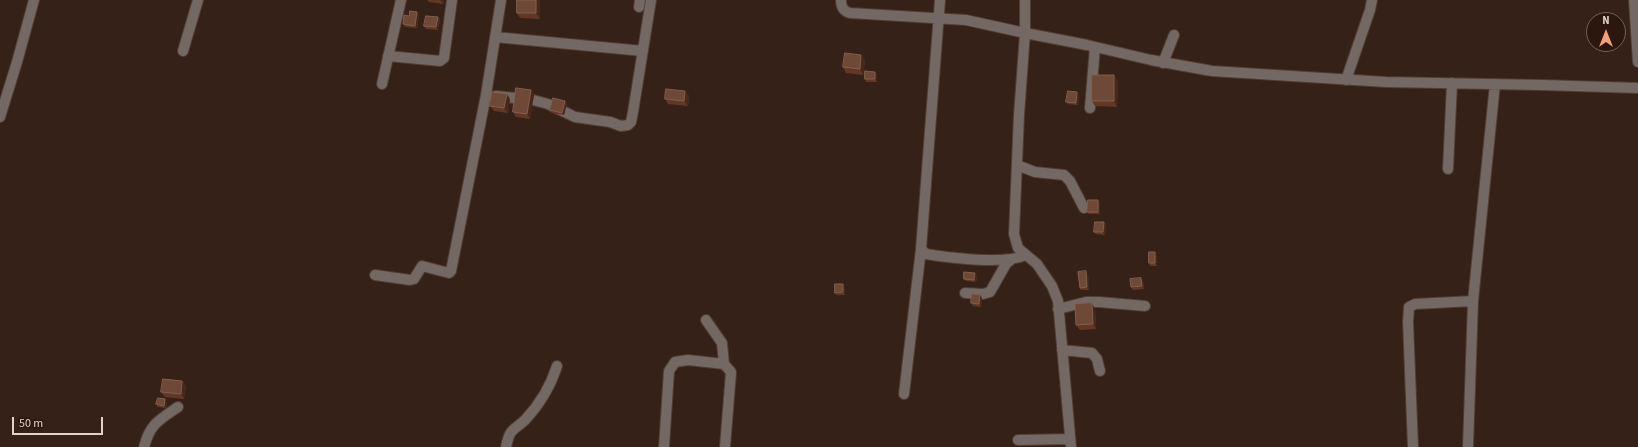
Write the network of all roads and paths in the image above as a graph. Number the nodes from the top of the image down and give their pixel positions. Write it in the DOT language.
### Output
graph roads {
  1 [pos="34,0"];
  2 [pos="198,0"];
  3 [pos="401,0"];
  4 [pos="452,0"];
  5 [pos="501,0"];
  6 [pos="651,0"];
  7 [pos="840,0"];
  8 [pos="940,0"];
  9 [pos="1025,0"];
  10 [pos="1372,0"];
  11 [pos="1634,0"];
  12 [pos="938,18"];
  13 [pos="1025,33"];
  14 [pos="1174,35"];
  15 [pos="495,37"];
  16 [pos="1095,47"];
  17 [pos="643,50"];
  18 [pos="183,51"];
  19 [pos="388,56"];
  20 [pos="1638,62"];
  21 [pos="1163,63"];
  22 [pos="1346,80"];
  23 [pos="1452,83"];
  24 [pos="382,84"];
  25 [pos="1495,84"];
  26 [pos="1638,88"];
  27 [pos="486,95"];
  28 [pos="1090,108"];
  29 [pos="0,117"];
  30 [pos="1017,165"];
  31 [pos="1448,169"];
  32 [pos="1084,208"];
  33 [pos="921,249"];
  34 [pos="1026,255"];
  35 [pos="1012,259"];
  36 [pos="375,275"];
  37 [pos="965,293"];
  38 [pos="1473,301"];
  39 [pos="1145,306"];
  40 [pos="1058,309"];
  41 [pos="706,320"];
  42 [pos="1062,350"];
  43 [pos="724,364"];
  44 [pos="557,366"];
  45 [pos="1100,371"];
  46 [pos="904,394"];
  47 [pos="178,407"];
  48 [pos="1018,440"];
  49 [pos="1071,443"];
  50 [pos="144,447"];
  51 [pos="506,447"];
  52 [pos="664,447"];
  53 [pos="724,447"];
  54 [pos="1413,447"];
  55 [pos="1468,447"];
  1 -- 29 [label="street"];
  2 -- 18 [label="street"];
  3 -- 19 [label="street"];
  4 -- 19 [label="street"];
  5 -- 15 [label="street"];
  6 -- 17 [label="street"];
  7 -- 12 [label="street"];
  8 -- 12 [label="street"];
  9 -- 13 [label="street"];
  10 -- 22 [label="street"];
  11 -- 20 [label="street"];
  12 -- 13 [label="street"];
  12 -- 33 [label="street"];
  13 -- 16 [label="street"];
  13 -- 30 [label="street"];
  14 -- 21 [label="street"];
  15 -- 17 [label="street"];
  15 -- 27 [label="street"];
  16 -- 21 [label="street"];
  16 -- 28 [label="street"];
  17 -- 27 [label="street"];
  19 -- 24 [label="street"];
  21 -- 22 [label="street"];
  22 -- 23 [label="street"];
  23 -- 25 [label="street"];
  23 -- 31 [label="street"];
  25 -- 26 [label="street"];
  25 -- 38 [label="street"];
  27 -- 36 [label="street"];
  30 -- 32 [label="street"];
  30 -- 34 [label="street"];
  33 -- 35 [label="street"];
  33 -- 46 [label="street"];
  34 -- 35 [label="street"];
  34 -- 40 [label="street"];
  35 -- 37 [label="street"];
  38 -- 54 [label="street"];
  38 -- 55 [label="street"];
  39 -- 40 [label="street"];
  40 -- 42 [label="street"];
  41 -- 43 [label="street"];
  42 -- 45 [label="street"];
  42 -- 49 [label="street"];
  43 -- 52 [label="street"];
  43 -- 53 [label="street"];
  44 -- 51 [label="street"];
  47 -- 50 [label="street"];
  48 -- 49 [label="street"];
}
